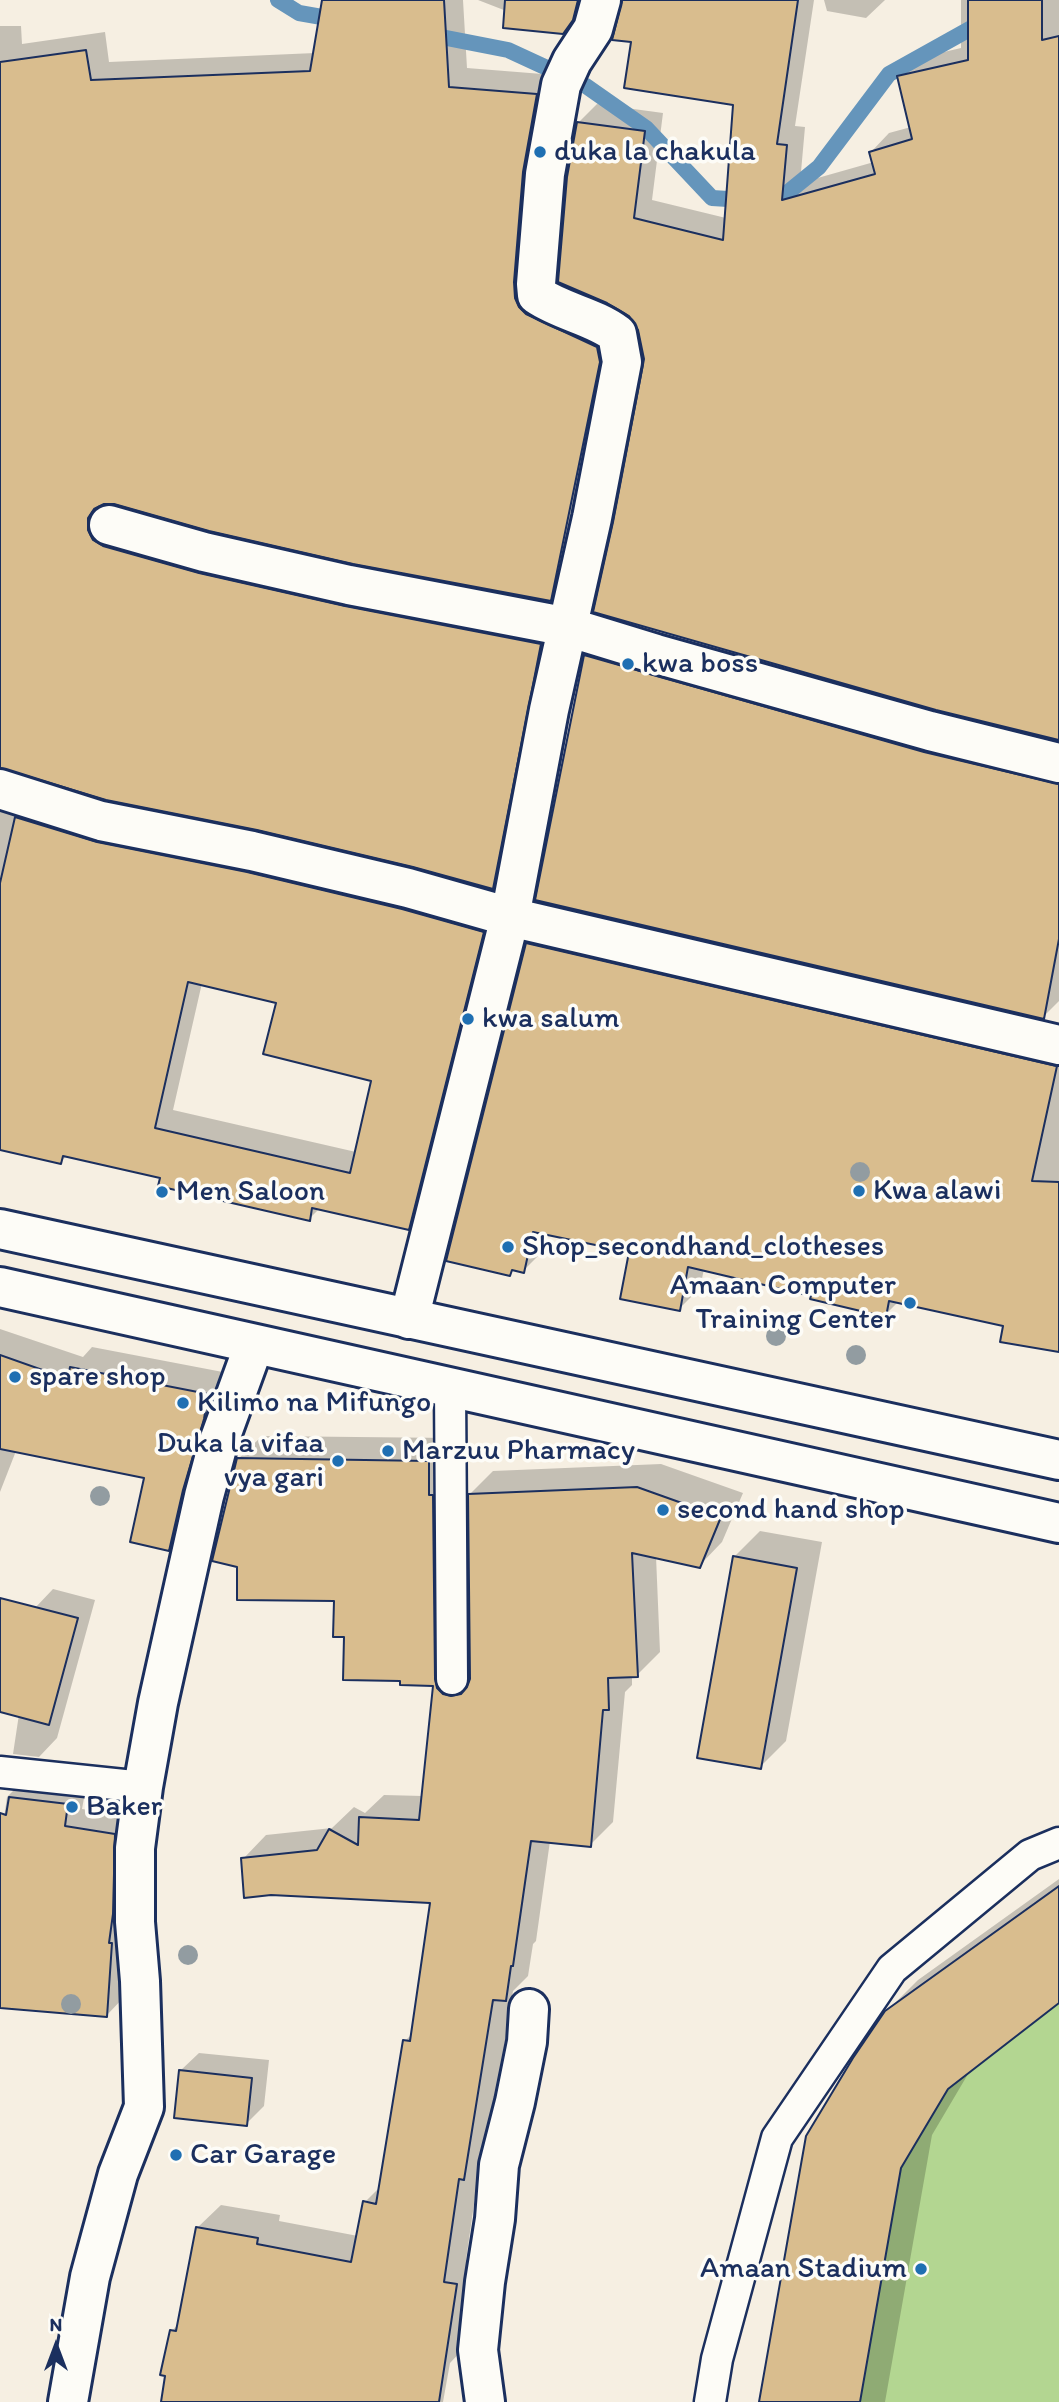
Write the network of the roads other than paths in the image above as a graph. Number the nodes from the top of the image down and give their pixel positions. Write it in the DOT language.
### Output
graph roads {
  1 [pos="601,0"];
  2 [pos="109,525"];
  3 [pos="568,627"];
  4 [pos="1059,763"];
  5 [pos="0,789"];
  6 [pos="510,916"];
  7 [pos="1059,1045"];
  8 [pos="0,1229"];
  9 [pos="0,1287"];
  10 [pos="409,1319"];
  11 [pos="254,1345"];
  12 [pos="450,1388"];
  13 [pos="1059,1460"];
  14 [pos="1059,1523"];
  15 [pos="452,1679"];
  16 [pos="0,1772"];
  17 [pos="143,1787"];
  18 [pos="1059,1843"];
  19 [pos="529,2009"];
  20 [pos="68,2402"];
  21 [pos="485,2402"];
  22 [pos="710,2402"];
  1 -- 3 [label="street"];
  2 -- 3 [label="street"];
  3 -- 4 [label="street"];
  3 -- 6 [label="street"];
  5 -- 6 [label="street"];
  6 -- 7 [label="street"];
  6 -- 10 [label="street"];
  8 -- 10 [label="street"];
  9 -- 11 [label="street"];
  10 -- 13 [label="street"];
  11 -- 12 [label="street"];
  11 -- 17 [label="street"];
  12 -- 14 [label="street"];
  12 -- 15 [label="lane"];
  16 -- 17 [label="lane"];
  17 -- 20 [label="street"];
  18 -- 22 [label="lane"];
  19 -- 21 [label="street"];
}
